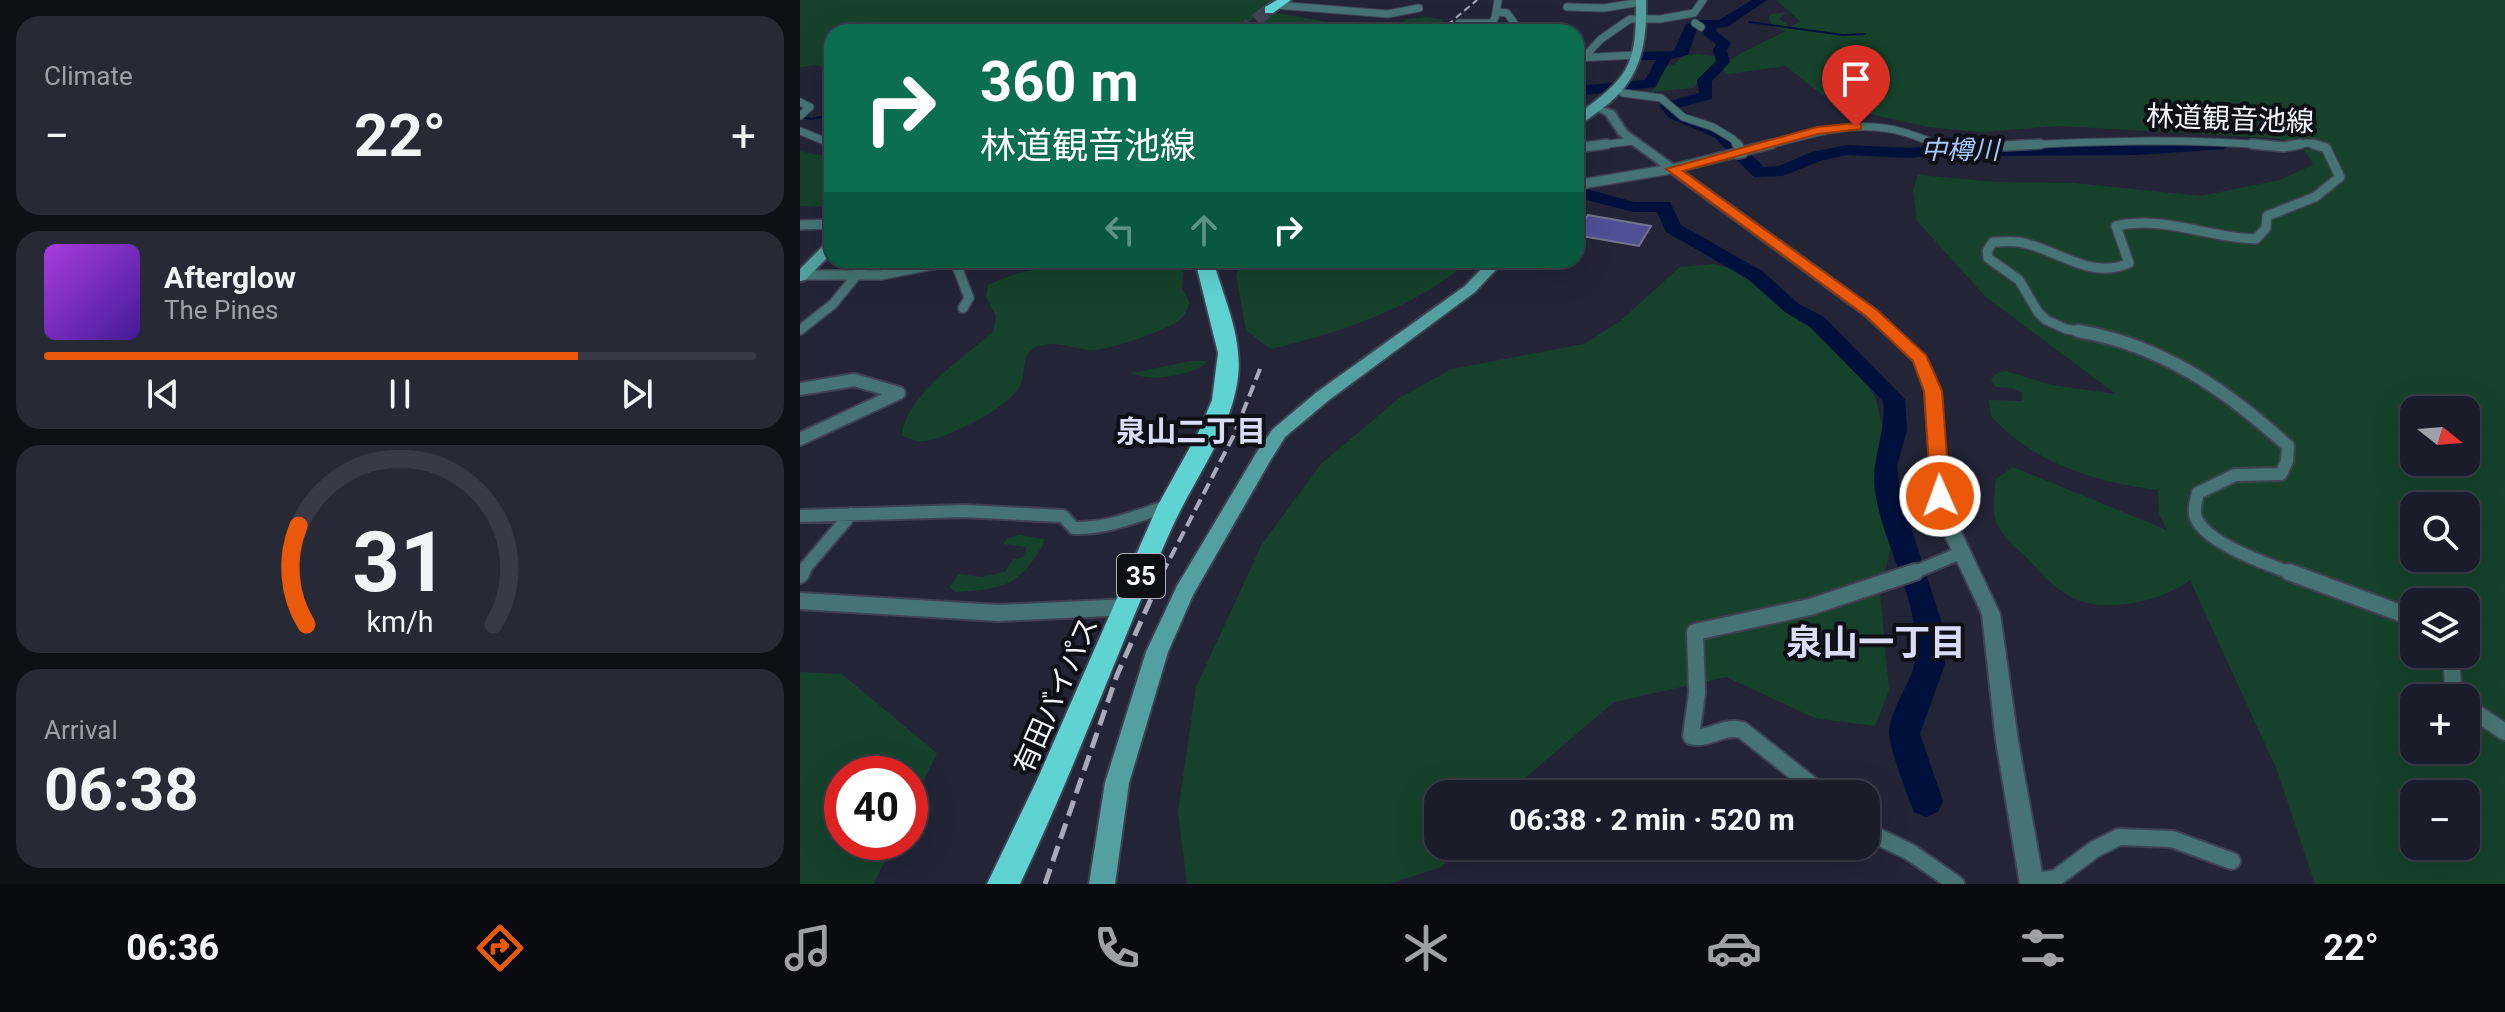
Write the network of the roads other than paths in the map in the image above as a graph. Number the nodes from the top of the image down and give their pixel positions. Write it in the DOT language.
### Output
graph roads {
  1 [pos="1498,0"];
  2 [pos="1703,0"];
  3 [pos="1641,1"];
  4 [pos="1584,4"];
  5 [pos="1277,5"];
  6 [pos="1567,7"];
  7 [pos="1419,8"];
  8 [pos="1498,12"];
  9 [pos="1641,19"];
  10 [pos="1490,23"];
  11 [pos="1480,24"];
  12 [pos="1515,24"];
  13 [pos="1584,54"];
  14 [pos="1636,55"];
  15 [pos="1584,57"];
  16 [pos="1623,93"];
  17 [pos="802,103"];
  18 [pos="1587,106"];
  19 [pos="1584,110"];
  20 [pos="800,116"];
  21 [pos="800,123"];
  22 [pos="804,132"];
  23 [pos="824,141"];
  24 [pos="1634,141"];
  25 [pos="1584,147"];
  26 [pos="1737,154"];
  27 [pos="1672,169"];
  28 [pos="1584,184"];
  29 [pos="824,224"];
  30 [pos="800,225"];
  31 [pos="824,253"];
  32 [pos="863,268"];
  33 [pos="932,268"];
  34 [pos="959,268"];
  35 [pos="1206,268"];
  36 [pos="1490,268"];
  37 [pos="801,276"];
  38 [pos="854,279"];
  39 [pos="963,308"];
  40 [pos="800,330"];
  41 [pos="800,389"];
  42 [pos="800,439"];
  43 [pos="1171,505"];
  44 [pos="851,514"];
  45 [pos="800,516"];
  46 [pos="1963,552"];
  47 [pos="800,575"];
  48 [pos="800,601"];
  49 [pos="1128,607"];
  50 [pos="2400,613"];
  51 [pos="2480,715"];
  52 [pos="2505,732"];
  53 [pos="1805,780"];
  54 [pos="1880,838"];
  55 [pos="2232,861"];
  56 [pos="2031,883"];
  57 [pos="1003,884"];
  58 [pos="1102,884"];
  59 [pos="1956,884"];
  1 -- 8 [label="street"];
  2 -- 9 [label="street"];
  3 -- 4 [label="street"];
  3 -- 9 [label="main road"];
  4 -- 6 [label="street"];
  5 -- 7 [label="street"];
  8 -- 10 [label="street"];
  8 -- 12 [label="street"];
  9 -- 13 [label="street"];
  9 -- 14 [label="main road"];
  10 -- 11 [label="street"];
  14 -- 15 [label="street"];
  14 -- 18 [label="main road"];
  16 -- 26 [label="street"];
  17 -- 20 [label="street"];
  18 -- 19 [label="main road"];
  18 -- 24 [label="street"];
  21 -- 22 [label="street"];
  22 -- 23 [label="street"];
  24 -- 25 [label="street"];
  24 -- 27 [label="street"];
  26 -- 27 [label="street, 林道観音池線"];
  26 -- 50 [label="street, 林道観音池線"];
  27 -- 28 [label="street, 林道観音池線"];
  27 -- 46 [label="street"];
  29 -- 30 [label="street"];
  31 -- 37 [label="main road"];
  32 -- 38 [label="street"];
  33 -- 38 [label="street"];
  34 -- 39 [label="street"];
  35 -- 43 [label="highway, 有田バイパス / 35"];
  36 -- 58 [label="main road"];
  37 -- 38 [label="street"];
  38 -- 40 [label="street"];
  41 -- 42 [label="street"];
  43 -- 44 [label="street"];
  43 -- 49 [label="highway, 有田バイパス / 35"];
  44 -- 45 [label="street"];
  44 -- 47 [label="street"];
  46 -- 53 [label="street"];
  46 -- 56 [label="street"];
  48 -- 49 [label="street"];
  49 -- 57 [label="highway, 有田バイパス / 35"];
  51 -- 52 [label="street"];
  54 -- 59 [label="street"];
  55 -- 56 [label="street"];
}
